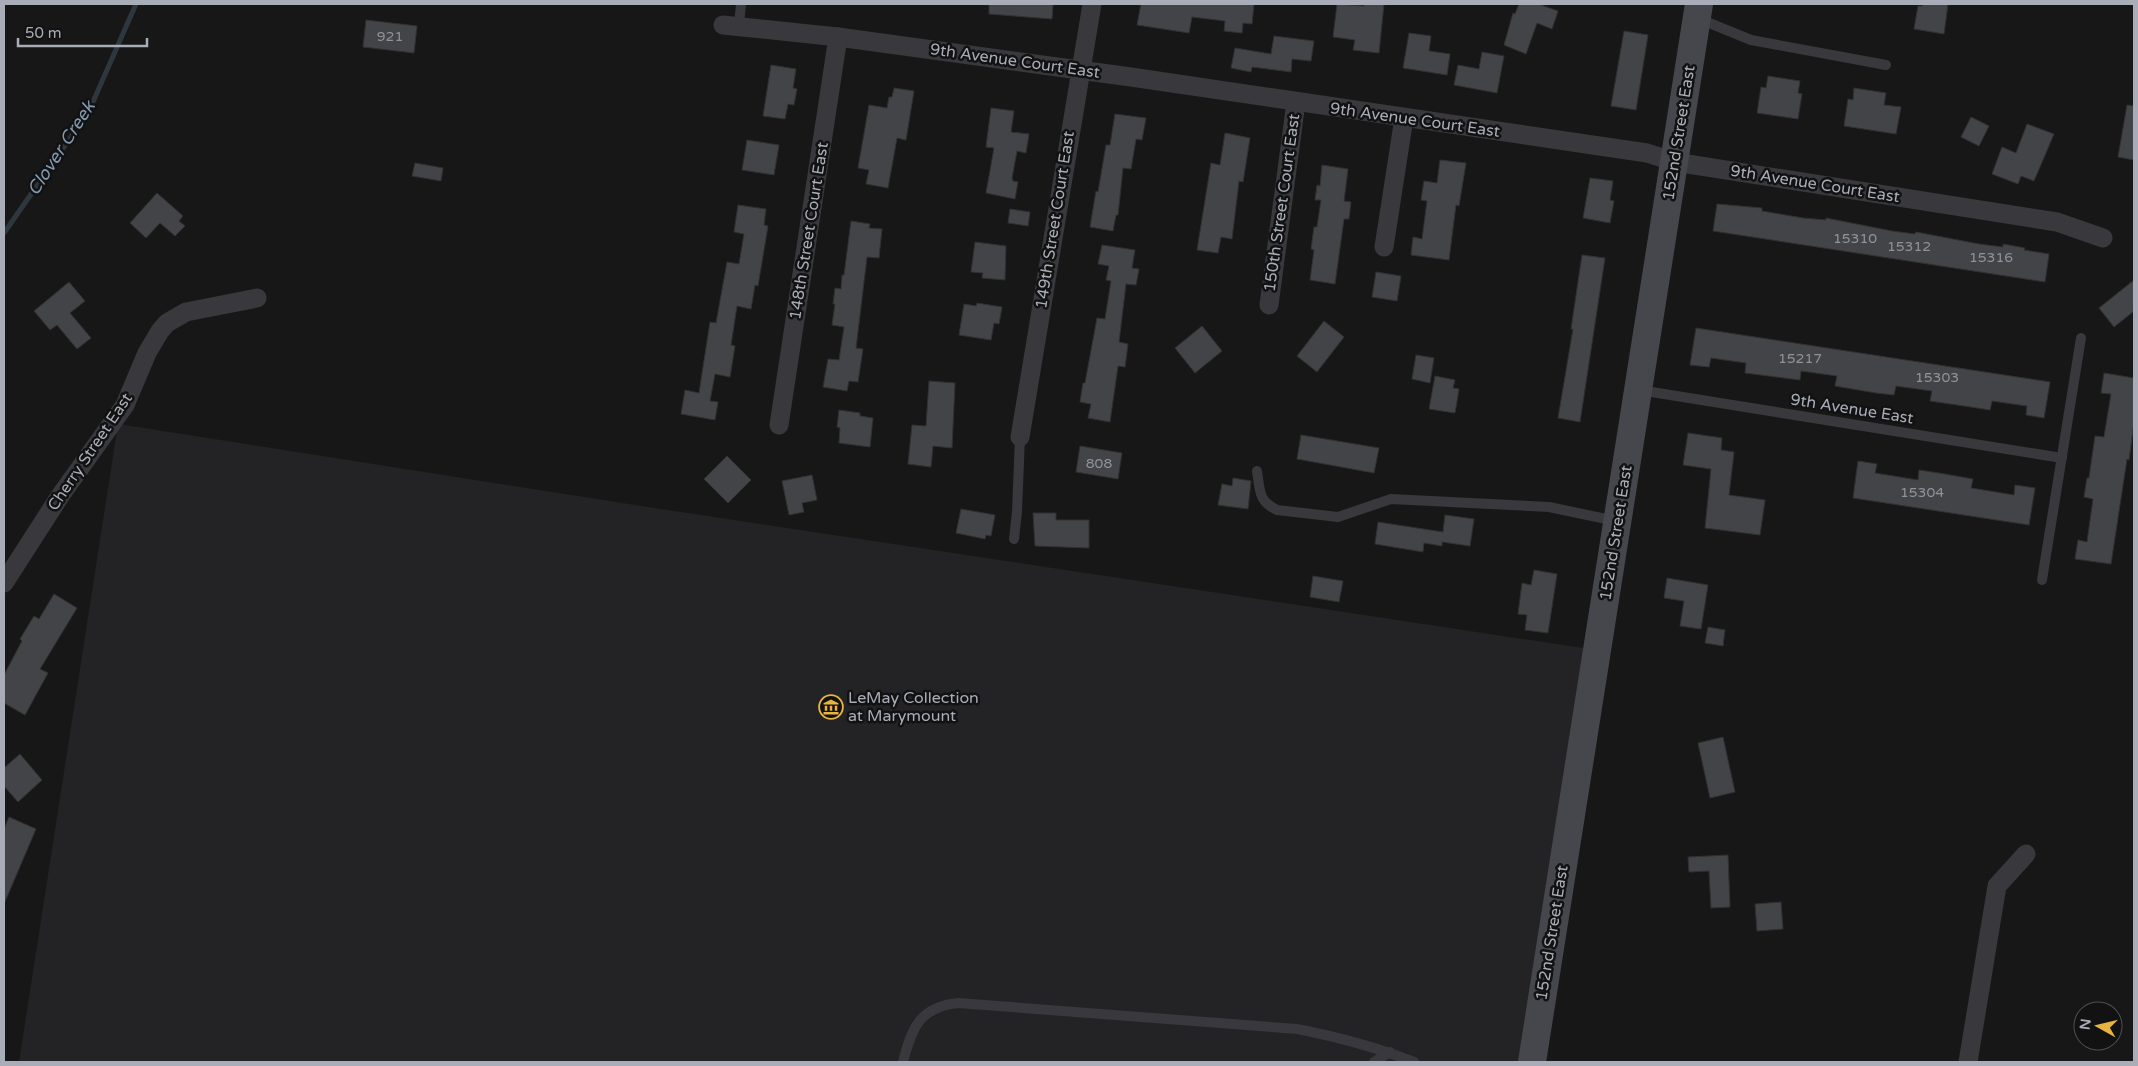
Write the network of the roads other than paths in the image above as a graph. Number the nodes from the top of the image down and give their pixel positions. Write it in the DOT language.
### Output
graph roads {
  1 [pos="741,4"];
  2 [pos="1092,4"];
  3 [pos="1698,11"];
  4 [pos="731,25"];
  5 [pos="838,37"];
  6 [pos="1886,65"];
  7 [pos="1079,70"];
  8 [pos="1296,102"];
  9 [pos="1404,118"];
  10 [pos="1675,162"];
  11 [pos="2103,238"];
  12 [pos="1384,247"];
  13 [pos="257,298"];
  14 [pos="1269,305"];
  15 [pos="2081,338"];
  16 [pos="1638,390"];
  17 [pos="780,425"];
  18 [pos="1020,437"];
  19 [pos="2062,458"];
  20 [pos="1257,471"];
  21 [pos="1618,521"];
  22 [pos="1014,539"];
  23 [pos="2042,580"];
  24 [pos="4,583"];
  25 [pos="2026,854"];
  26 [pos="1390,1052"];
  27 [pos="903,1062"];
  28 [pos="1374,1062"];
  29 [pos="1414,1062"];
  30 [pos="1532,1062"];
  31 [pos="1968,1062"];
  1 -- 4 [label="lane"];
  2 -- 7 [label="street, 149th Street Court East"];
  3 -- 6 [label="lane"];
  3 -- 10 [label="main road, 152nd Street East"];
  4 -- 5 [label="street, 9th Avenue Court East"];
  5 -- 7 [label="street, 9th Avenue Court East"];
  5 -- 17 [label="street, 148th Street Court East"];
  7 -- 8 [label="street, 9th Avenue Court East"];
  7 -- 18 [label="street, 149th Street Court East"];
  8 -- 9 [label="street, 9th Avenue Court East"];
  8 -- 14 [label="street, 150th Street Court East"];
  9 -- 10 [label="street, 9th Avenue Court East"];
  9 -- 12 [label="street"];
  10 -- 11 [label="street, 9th Avenue Court East"];
  10 -- 16 [label="main road, 152nd Street East"];
  13 -- 24 [label="street, Cherry Street East"];
  15 -- 19 [label="lane"];
  16 -- 19 [label="lane, 9th Avenue East"];
  16 -- 21 [label="main road, 152nd Street East"];
  18 -- 22 [label="lane"];
  19 -- 23 [label="lane"];
  20 -- 21 [label="lane"];
  21 -- 30 [label="main road, 152nd Street East"];
  25 -- 31 [label="street"];
  26 -- 27 [label="lane"];
  26 -- 28 [label="lane"];
  26 -- 29 [label="lane"];
}
